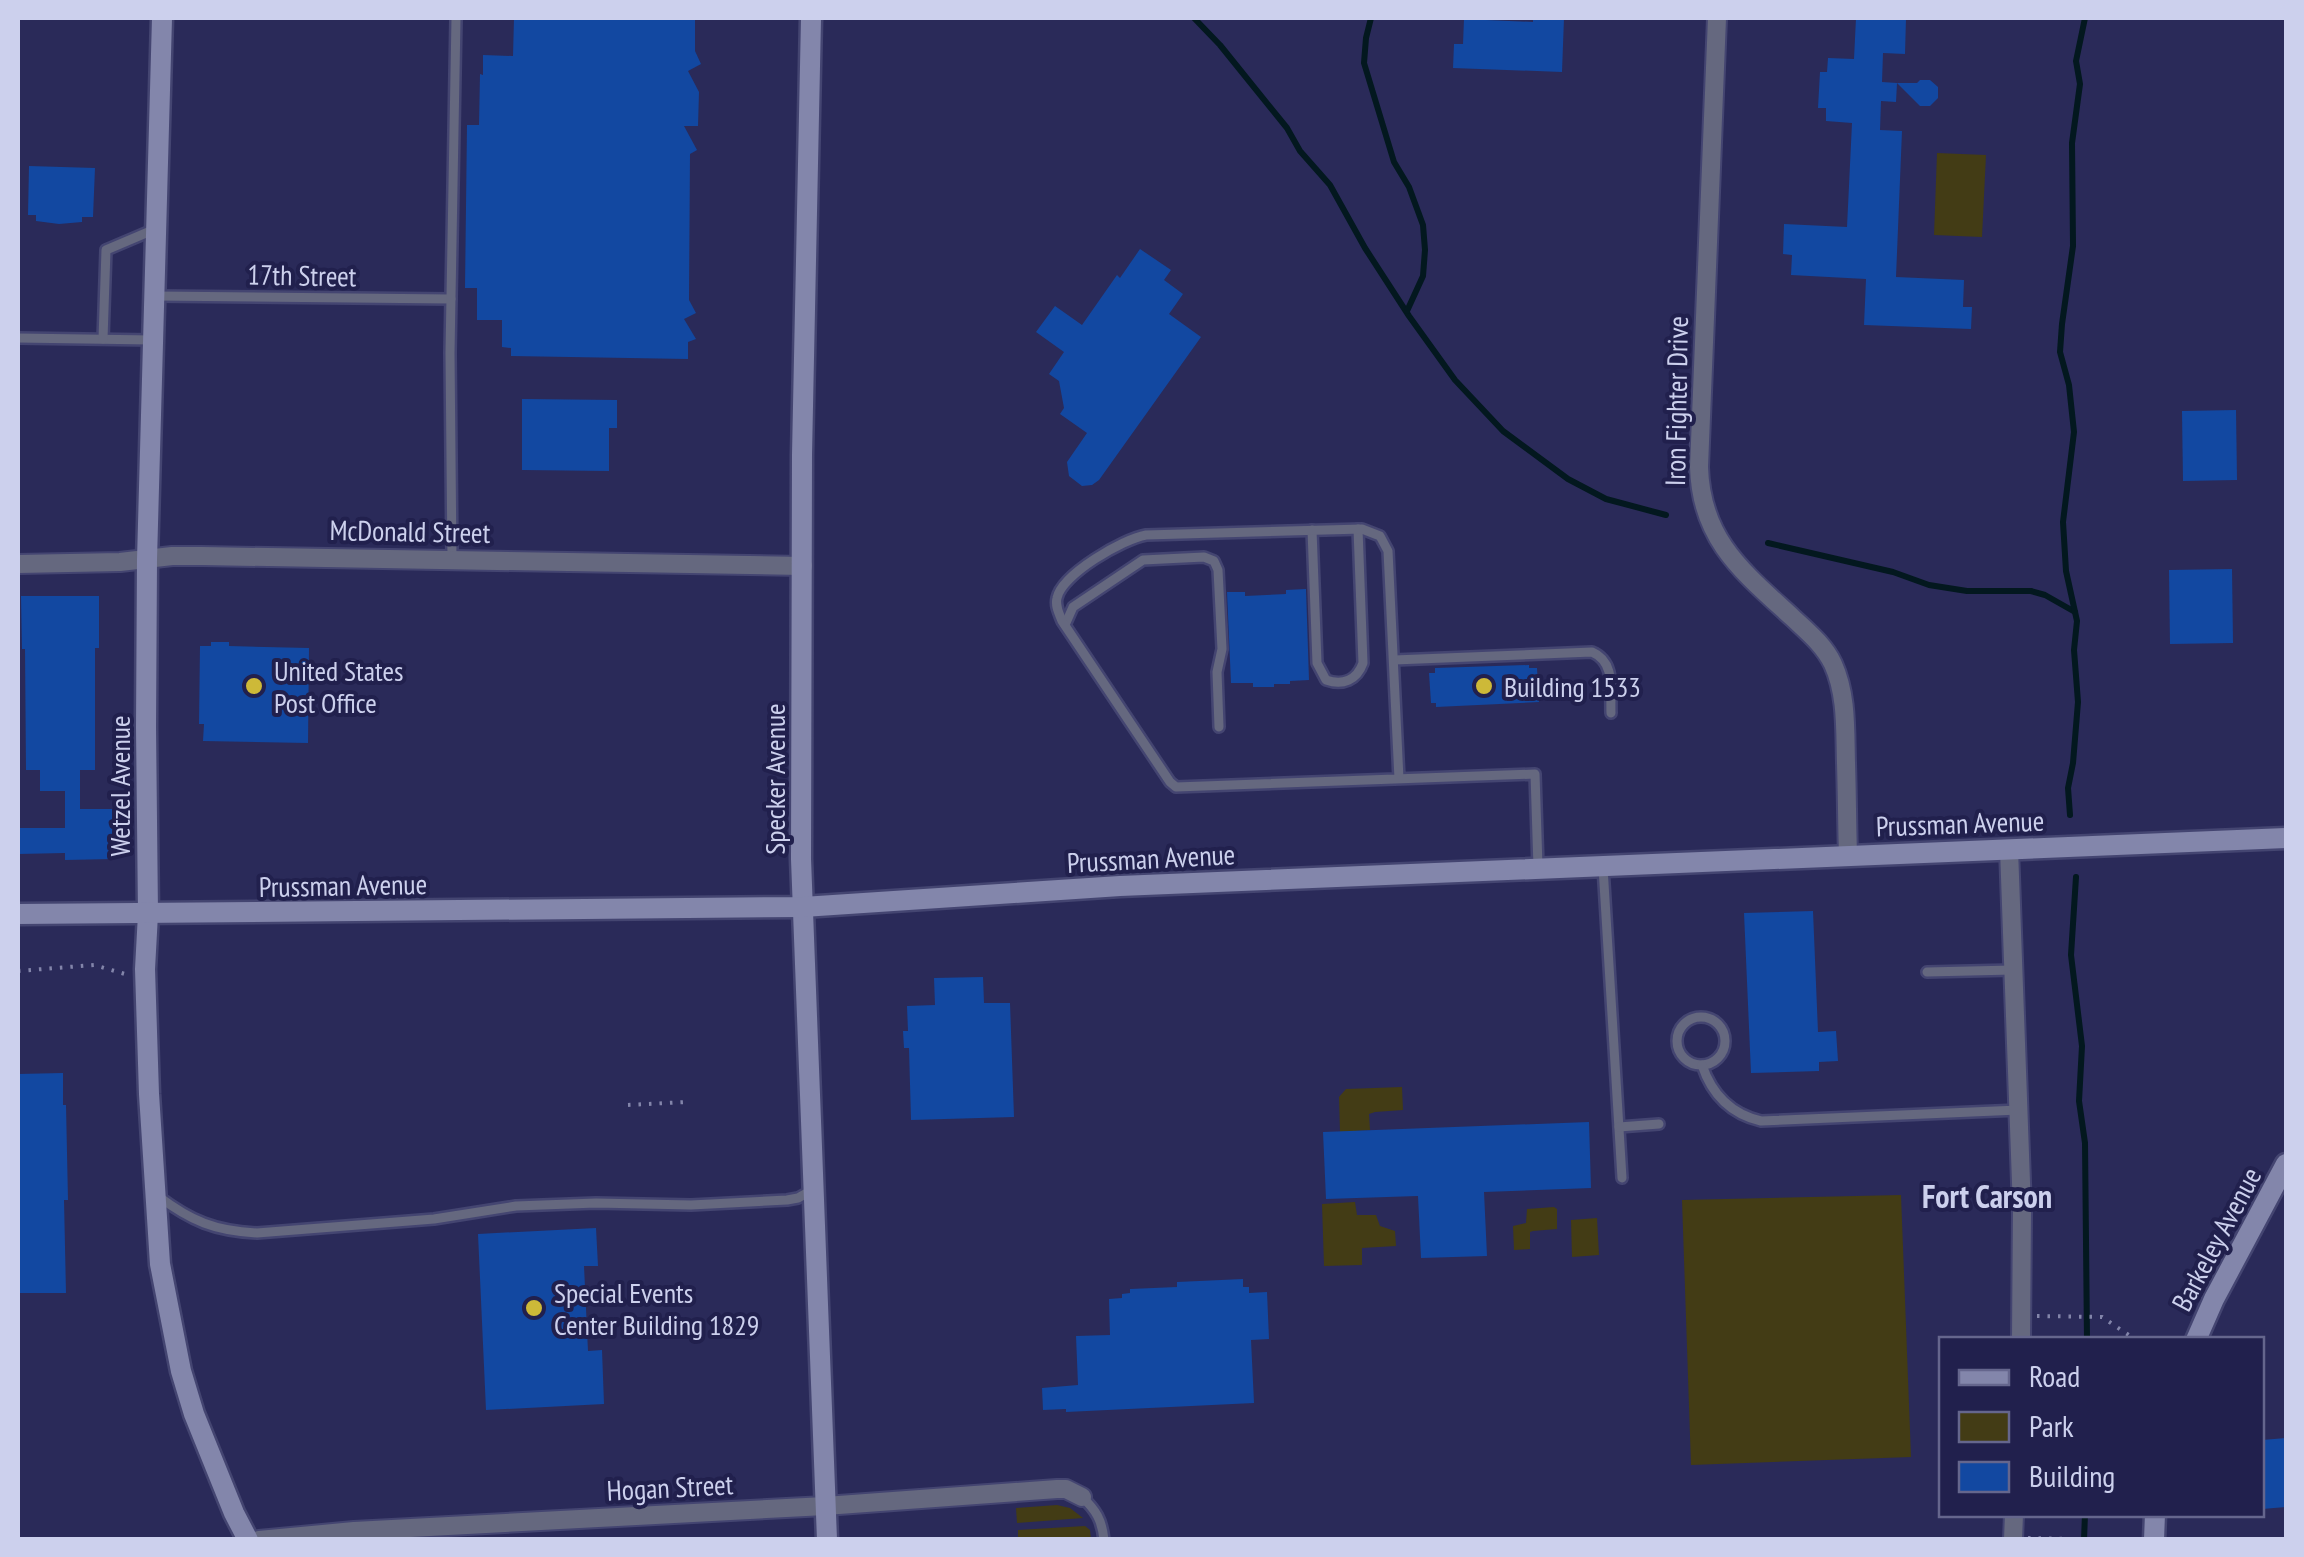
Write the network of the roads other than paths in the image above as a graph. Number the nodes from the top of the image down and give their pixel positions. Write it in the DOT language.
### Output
graph roads {
  1 [pos="162,18"];
  2 [pos="456,18"];
  3 [pos="811,18"];
  4 [pos="1717,18"];
  5 [pos="156,229"];
  6 [pos="153,296"];
  7 [pos="451,299"];
  8 [pos="18,338"];
  9 [pos="103,339"];
  10 [pos="152,340"];
  11 [pos="1358,529"];
  12 [pos="1312,530"];
  13 [pos="452,559"];
  14 [pos="147,560"];
  15 [pos="18,564"];
  16 [pos="802,566"];
  17 [pos="1064,625"];
  18 [pos="1394,660"];
  19 [pos="1610,713"];
  20 [pos="1219,727"];
  21 [pos="1399,779"];
  22 [pos="2286,838"];
  23 [pos="2008,849"];
  24 [pos="1848,855"];
  25 [pos="1604,866"];
  26 [pos="1538,869"];
  27 [pos="802,907"];
  28 [pos="18,914"];
  29 [pos="148,914"];
  30 [pos="2013,970"];
  31 [pos="1927,972"];
  32 [pos="1702,1065"];
  33 [pos="2019,1110"];
  34 [pos="1659,1124"];
  35 [pos="1619,1127"];
  36 [pos="2286,1164"];
  37 [pos="1622,1178"];
  38 [pos="814,1189"];
  39 [pos="155,1195"];
  40 [pos="2020,1337"];
  41 [pos="2197,1337"];
  42 [pos="1082,1497"];
  43 [pos="824,1506"];
  44 [pos="248,1540"];
  45 [pos="259,1540"];
  46 [pos="827,1540"];
  47 [pos="1104,1540"];
  1 -- 5 [label="street, Wetzel Avenue"];
  2 -- 7 [label="lane"];
  3 -- 16 [label="street, Specker Avenue"];
  4 -- 24 [label="street, Iron Fighter Drive"];
  5 -- 6 [label="street, Wetzel Avenue"];
  5 -- 9 [label="lane"];
  6 -- 7 [label="lane, 17th Street"];
  6 -- 10 [label="street, Wetzel Avenue"];
  7 -- 13 [label="lane"];
  8 -- 9 [label="lane"];
  9 -- 10 [label="lane"];
  10 -- 14 [label="street, Wetzel Avenue"];
  11 -- 12 [label="lane"];
  11 -- 12 [label="lane"];
  11 -- 18 [label="lane"];
  12 -- 17 [label="lane"];
  13 -- 14 [label="street, McDonald Street"];
  13 -- 16 [label="street, McDonald Street"];
  14 -- 15 [label="street, McDonald Street"];
  14 -- 29 [label="street, Wetzel Avenue"];
  16 -- 27 [label="street, Specker Avenue"];
  17 -- 20 [label="lane"];
  17 -- 21 [label="lane"];
  18 -- 19 [label="lane"];
  18 -- 21 [label="lane"];
  21 -- 26 [label="lane"];
  22 -- 23 [label="street, Prussman Avenue"];
  23 -- 24 [label="street, Prussman Avenue"];
  23 -- 30 [label="street"];
  24 -- 25 [label="street, Prussman Avenue"];
  25 -- 26 [label="street, Prussman Avenue"];
  25 -- 35 [label="lane"];
  26 -- 27 [label="street, Prussman Avenue"];
  27 -- 29 [label="street, Prussman Avenue"];
  27 -- 38 [label="street, Specker Avenue"];
  28 -- 29 [label="street, Prussman Avenue"];
  29 -- 39 [label="street, Wetzel Avenue"];
  30 -- 31 [label="lane"];
  30 -- 33 [label="street"];
  32 -- 32 [label="lane"];
  32 -- 33 [label="lane"];
  33 -- 40 [label="street"];
  34 -- 35 [label="lane"];
  35 -- 37 [label="lane"];
  36 -- 41 [label="street, Barkeley Avenue"];
  38 -- 39 [label="lane"];
  38 -- 43 [label="street, Specker Avenue"];
  39 -- 44 [label="street, Wetzel Avenue"];
  42 -- 43 [label="street, Hogan Street"];
  42 -- 47 [label="lane"];
  43 -- 45 [label="street, Hogan Street"];
  43 -- 46 [label="street, Specker Avenue"];
}
